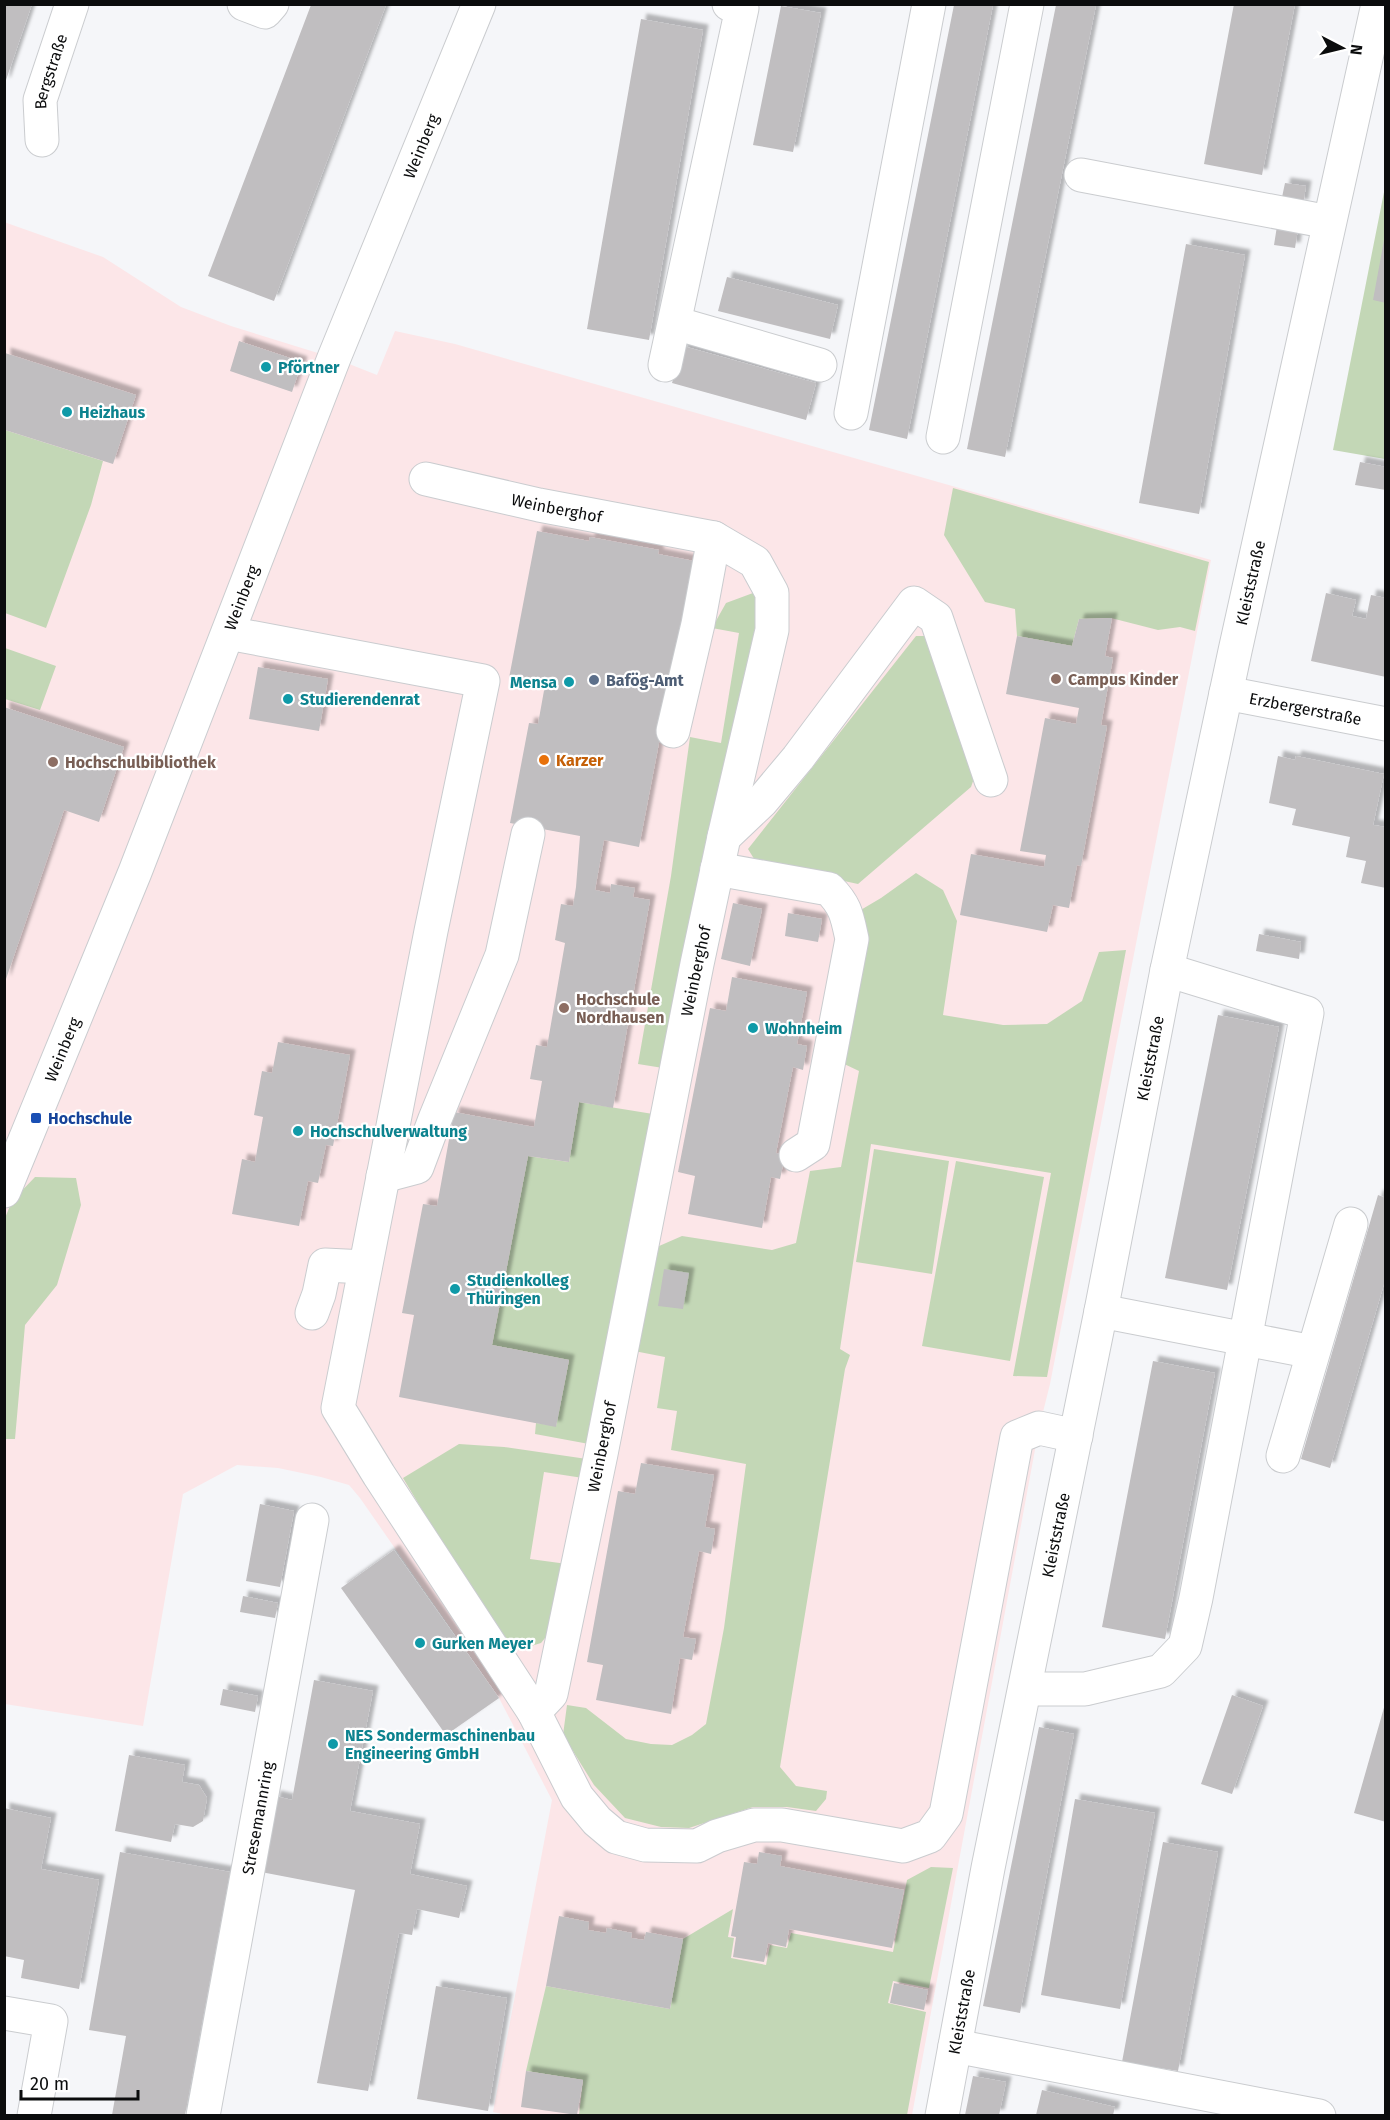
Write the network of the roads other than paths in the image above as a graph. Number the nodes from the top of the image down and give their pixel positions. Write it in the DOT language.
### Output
graph roads {
  1 [pos="72,4"];
  2 [pos="244,4"];
  3 [pos="272,4"];
  4 [pos="479,4"];
  5 [pos="929,4"];
  6 [pos="1027,4"];
  7 [pos="1378,4"];
  8 [pos="741,6"];
  9 [pos="42,140"];
  10 [pos="1081,175"];
  11 [pos="1329,222"];
  12 [pos="675,323"];
  13 [pos="665,365"];
  14 [pos="820,365"];
  15 [pos="851,413"];
  16 [pos="943,437"];
  17 [pos="426,478"];
  18 [pos="714,538"];
  19 [pos="228,633"];
  20 [pos="1226,693"];
  21 [pos="1386,724"];
  22 [pos="673,731"];
  23 [pos="991,780"];
  24 [pos="528,834"];
  25 [pos="724,837"];
  26 [pos="717,869"];
  27 [pos="1167,970"];
  28 [pos="796,1155"];
  29 [pos="383,1176"];
  30 [pos="4,1191"];
  31 [pos="1351,1224"];
  32 [pos="365,1267"];
  33 [pos="1101,1311"];
  34 [pos="312,1313"];
  35 [pos="1245,1338"];
  36 [pos="1313,1352"];
  37 [pos="1076,1436"];
  38 [pos="1283,1455"];
  39 [pos="312,1520"];
  40 [pos="1025,1689"];
  41 [pos="534,1712"];
  42 [pos="4,2013"];
  43 [pos="954,2046"];
  44 [pos="34,2115"];
  45 [pos="203,2115"];
  46 [pos="942,2115"];
  47 [pos="1319,2115"];
  1 -- 9 [label="street, Bergstraße"];
  2 -- 3 [label="street"];
  4 -- 19 [label="street, Weinberg"];
  5 -- 15 [label="street"];
  6 -- 16 [label="street"];
  7 -- 11 [label="street, Kleiststraße"];
  8 -- 12 [label="street"];
  10 -- 11 [label="street"];
  11 -- 20 [label="street, Kleiststraße"];
  12 -- 13 [label="street"];
  12 -- 14 [label="street"];
  17 -- 18 [label="street, Weinberghof"];
  18 -- 22 [label="street"];
  18 -- 25 [label="street, Weinberghof"];
  19 -- 29 [label="street"];
  19 -- 30 [label="street, Weinberg"];
  20 -- 21 [label="street, Erzbergerstraße"];
  20 -- 27 [label="street, Kleiststraße"];
  23 -- 25 [label="street"];
  24 -- 29 [label="street"];
  25 -- 26 [label="street, Weinberghof"];
  26 -- 28 [label="street"];
  26 -- 41 [label="street, Weinberghof"];
  27 -- 33 [label="street, Kleiststraße"];
  27 -- 35 [label="street"];
  29 -- 32 [label="street"];
  31 -- 36 [label="street"];
  32 -- 34 [label="street"];
  32 -- 41 [label="street"];
  33 -- 35 [label="street"];
  33 -- 37 [label="street, Kleiststraße"];
  35 -- 36 [label="street"];
  35 -- 40 [label="street"];
  36 -- 38 [label="street"];
  37 -- 40 [label="street, Kleiststraße"];
  37 -- 41 [label="street"];
  39 -- 45 [label="street, Stresemannring"];
  40 -- 43 [label="street, Kleiststraße"];
  42 -- 44 [label="street"];
  43 -- 46 [label="street, Kleiststraße"];
  43 -- 47 [label="street"];
}
